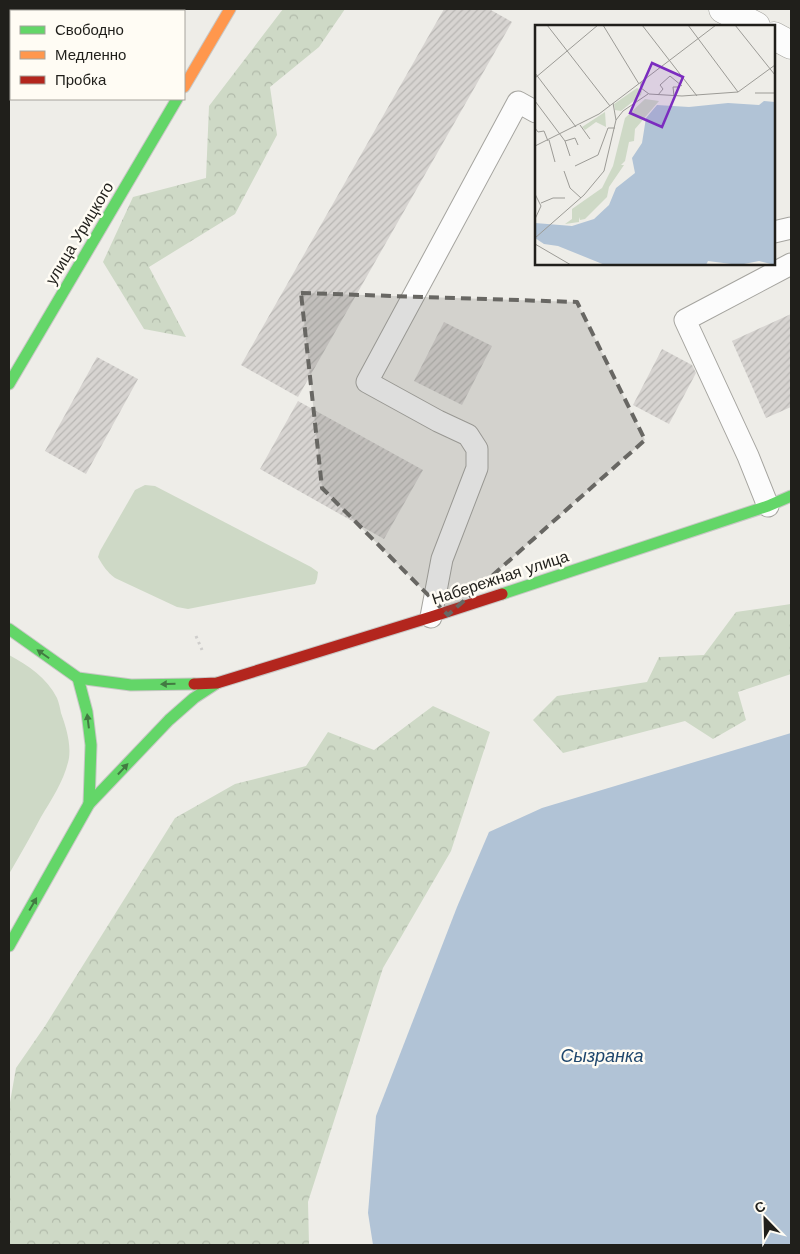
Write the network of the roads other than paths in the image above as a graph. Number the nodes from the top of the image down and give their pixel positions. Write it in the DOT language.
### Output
graph roads {
  1 [pos="230,9"];
  2 [pos="724,9"];
  3 [pos="754,25"];
  4 [pos="775,37"];
  5 [pos="791,45"];
  6 [pos="185,85"];
  7 [pos="176,100"];
  8 [pos="535,111"];
  9 [pos="791,228"];
  10 [pos="775,232"];
  11 [pos="791,264"];
  12 [pos="9,384"];
  13 [pos="791,496"];
  14 [pos="768,506"];
  15 [pos="431,617"];
  16 [pos="9,629"];
  17 [pos="78,678"];
  18 [pos="216,683"];
  19 [pos="89,804"];
  20 [pos="9,946"];
  1 -- 6 [label="main road"];
  2 -- 3 [label="street"];
  4 -- 5 [label="street"];
  7 -- 12 [label="main road, улица Урицкого"];
  8 -- 15 [label="lane"];
  9 -- 10 [label="lane"];
  11 -- 14 [label="lane"];
  13 -- 14 [label="main road, Набережная улица"];
  14 -- 15 [label="main road, Набережная улица"];
  15 -- 18 [label="main road, Набережная улица"];
  17 -- 16 [label="main road, one-way"];
  18 -- 17 [label="main road, one-way"];
  19 -- 17 [label="main road, one-way"];
  19 -- 18 [label="main road, one-way"];
  20 -- 19 [label="main road, one-way"];
}
